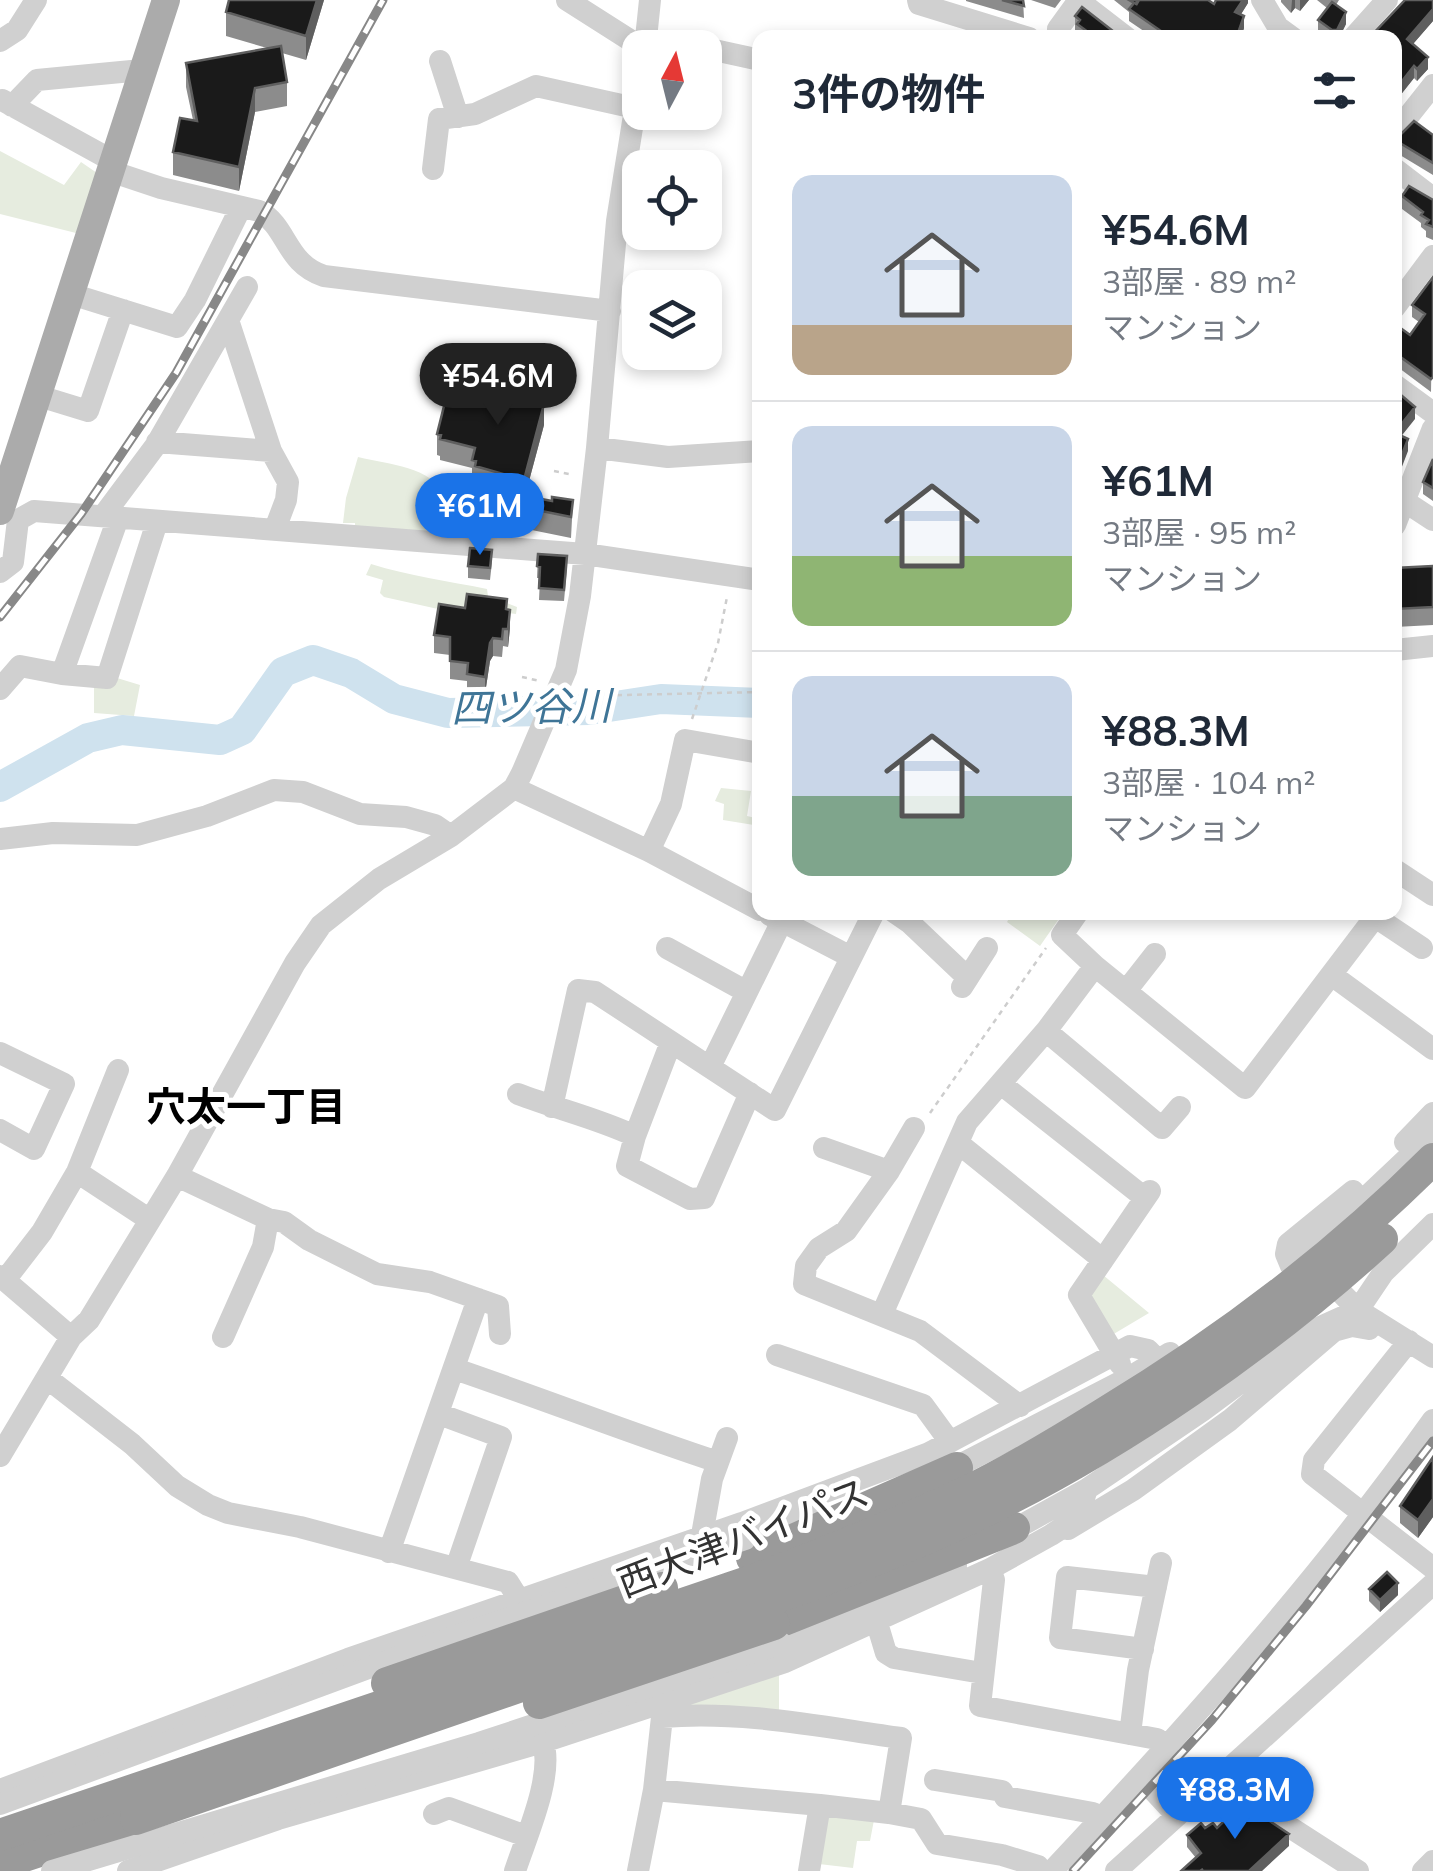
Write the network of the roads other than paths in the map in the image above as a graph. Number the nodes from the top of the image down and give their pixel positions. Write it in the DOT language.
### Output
graph roads {
  1 [pos="36,0"];
  2 [pos="166,0"];
  3 [pos="568,0"];
  4 [pos="650,0"];
  5 [pos="918,0"];
  6 [pos="1079,0"];
  7 [pos="1262,0"];
  8 [pos="1385,0"];
  9 [pos="951,7"];
  10 [pos="1058,29"];
  11 [pos="647,30"];
  12 [pos="1009,30"];
  13 [pos="1117,30"];
  14 [pos="1283,30"];
  15 [pos="1360,30"];
  16 [pos="622,35"];
  17 [pos="0,41"];
  18 [pos="722,52"];
  19 [pos="752,58"];
  20 [pos="440,62"];
  21 [pos="142,70"];
  22 [pos="1433,86"];
  23 [pos="6,102"];
  24 [pos="622,105"];
  25 [pos="458,116"];
  26 [pos="1402,124"];
  27 [pos="632,130"];
  28 [pos="111,166"];
  29 [pos="433,169"];
  30 [pos="1402,175"];
  31 [pos="1433,198"];
  32 [pos="241,207"];
  33 [pos="1433,256"];
  34 [pos="247,287"];
  35 [pos="71,294"];
  36 [pos="1402,298"];
  37 [pos="123,310"];
  38 [pos="610,311"];
  39 [pos="228,320"];
  40 [pos="1402,390"];
  41 [pos="39,396"];
  42 [pos="1433,414"];
  43 [pos="1433,428"];
  44 [pos="158,442"];
  45 [pos="598,448"];
  46 [pos="271,450"];
  47 [pos="752,451"];
  48 [pos="6,473"];
  49 [pos="1402,492"];
  50 [pos="1402,500"];
  51 [pos="0,510"];
  52 [pos="111,517"];
  53 [pos="1433,520"];
  54 [pos="158,522"];
  55 [pos="275,529"];
  56 [pos="584,554"];
  57 [pos="0,572"];
  58 [pos="752,579"];
  59 [pos="1433,646"];
  60 [pos="1402,649"];
  61 [pos="62,674"];
  62 [pos="0,689"];
  63 [pos="752,752"];
  64 [pos="514,788"];
  65 [pos="450,836"];
  66 [pos="0,840"];
  67 [pos="648,851"];
  68 [pos="1402,875"];
  69 [pos="1433,895"];
  70 [pos="752,905"];
  71 [pos="767,920"];
  72 [pos="780,920"];
  73 [pos="870,920"];
  74 [pos="906,920"];
  75 [pos="1072,920"];
  76 [pos="1369,920"];
  77 [pos="1380,920"];
  78 [pos="667,948"];
  79 [pos="987,948"];
  80 [pos="1422,948"];
  81 [pos="1155,954"];
  82 [pos="850,957"];
  83 [pos="1095,966"];
  84 [pos="1333,976"];
  85 [pos="1126,991"];
  86 [pos="747,992"];
  87 [pos="1046,1031"];
  88 [pos="671,1042"];
  89 [pos="1433,1049"];
  90 [pos="0,1053"];
  91 [pos="710,1067"];
  92 [pos="118,1070"];
  93 [pos="1001,1084"];
  94 [pos="518,1094"];
  95 [pos="750,1094"];
  96 [pos="552,1108"];
  97 [pos="1180,1108"];
  98 [pos="1433,1113"];
  99 [pos="914,1128"];
  100 [pos="0,1130"];
  101 [pos="1433,1134"];
  102 [pos="635,1136"];
  103 [pos="958,1143"];
  104 [pos="824,1148"];
  105 [pos="1433,1159"];
  106 [pos="889,1171"];
  107 [pos="78,1172"];
  108 [pos="177,1176"];
  109 [pos="1433,1191"];
  110 [pos="268,1219"];
  111 [pos="150,1220"];
  112 [pos="1433,1224"];
  113 [pos="1103,1260"];
  114 [pos="1298,1261"];
  115 [pos="2,1278"];
  116 [pos="478,1299"];
  117 [pos="882,1314"];
  118 [pos="1367,1315"];
  119 [pos="500,1334"];
  120 [pos="72,1337"];
  121 [pos="223,1337"];
  122 [pos="1409,1341"];
  123 [pos="1112,1354"];
  124 [pos="777,1355"];
  125 [pos="1433,1357"];
  126 [pos="1158,1360"];
  127 [pos="455,1369"];
  128 [pos="47,1378"];
  129 [pos="1130,1378"];
  130 [pos="1020,1406"];
  131 [pos="439,1414"];
  132 [pos="1433,1420"];
  133 [pos="727,1438"];
  134 [pos="954,1455"];
  135 [pos="0,1456"];
  136 [pos="718,1462"];
  137 [pos="1087,1489"];
  138 [pos="1363,1514"];
  139 [pos="1014,1528"];
  140 [pos="702,1535"];
  141 [pos="1050,1535"];
  142 [pos="749,1549"];
  143 [pos="390,1552"];
  144 [pos="1160,1563"];
  145 [pos="613,1566"];
  146 [pos="456,1568"];
  147 [pos="1433,1568"];
  148 [pos="990,1569"];
  149 [pos="1433,1584"];
  150 [pos="1156,1586"];
  151 [pos="518,1598"];
  152 [pos="877,1622"];
  153 [pos="778,1634"];
  154 [pos="1143,1649"];
  155 [pos="982,1673"];
  156 [pos="661,1711"];
  157 [pos="1130,1734"];
  158 [pos="543,1742"];
  159 [pos="1168,1747"];
  160 [pos="1140,1776"];
  161 [pos="935,1780"];
  162 [pos="1218,1781"];
  163 [pos="0,1790"];
  164 [pos="654,1790"];
  165 [pos="0,1804"];
  166 [pos="820,1804"];
  167 [pos="889,1813"];
  168 [pos="434,1814"];
  169 [pos="1177,1816"];
  170 [pos="136,1819"];
  171 [pos="1099,1820"];
  172 [pos="0,1834"];
  173 [pos="526,1836"];
  174 [pos="1433,1862"];
  175 [pos="0,1864"];
  176 [pos="136,1868"];
  177 [pos="1045,1868"];
  178 [pos="52,1871"];
  179 [pos="514,1871"];
  180 [pos="638,1871"];
  181 [pos="809,1871"];
  182 [pos="1116,1871"];
  183 [pos="1358,1871"];
  184 [pos="1423,1871"];
  1 -- 17 [label="street"];
  2 -- 21 [label="main road"];
  3 -- 16 [label="street"];
  4 -- 11 [label="street"];
  5 -- 9 [label="street"];
  6 -- 10 [label="street"];
  6 -- 13 [label="street"];
  7 -- 14 [label="street"];
  8 -- 15 [label="street"];
  9 -- 12 [label="street"];
  18 -- 19 [label="street"];
  20 -- 25 [label="street"];
  21 -- 23 [label="street"];
  21 -- 28 [label="main road"];
  22 -- 26 [label="street"];
  23 -- 28 [label="street"];
  24 -- 25 [label="street"];
  25 -- 29 [label="street"];
  27 -- 38 [label="street"];
  28 -- 32 [label="street"];
  28 -- 35 [label="main road"];
  30 -- 31 [label="street"];
  32 -- 37 [label="street"];
  32 -- 38 [label="street"];
  33 -- 36 [label="street"];
  34 -- 39 [label="street"];
  35 -- 37 [label="street"];
  35 -- 41 [label="main road"];
  37 -- 41 [label="street"];
  38 -- 45 [label="street"];
  39 -- 44 [label="street"];
  39 -- 46 [label="street"];
  40 -- 42 [label="street"];
  41 -- 48 [label="main road"];
  43 -- 49 [label="street"];
  44 -- 46 [label="street"];
  44 -- 52 [label="street"];
  45 -- 47 [label="street"];
  45 -- 56 [label="street"];
  46 -- 55 [label="street"];
  48 -- 51 [label="main road"];
  50 -- 53 [label="street"];
  52 -- 54 [label="street"];
  52 -- 57 [label="street"];
  52 -- 61 [label="street"];
  54 -- 55 [label="street"];
  54 -- 61 [label="street"];
  55 -- 56 [label="street"];
  56 -- 58 [label="street"];
  56 -- 64 [label="street"];
  59 -- 60 [label="street"];
  61 -- 62 [label="street"];
  63 -- 67 [label="street"];
  64 -- 65 [label="street"];
  64 -- 67 [label="street"];
  65 -- 66 [label="street"];
  65 -- 108 [label="street"];
  67 -- 70 [label="street"];
  68 -- 69 [label="street"];
  71 -- 86 [label="street"];
  72 -- 82 [label="street"];
  73 -- 82 [label="street"];
  74 -- 79 [label="street"];
  75 -- 83 [label="street"];
  76 -- 84 [label="street"];
  77 -- 80 [label="street"];
  78 -- 86 [label="street"];
  81 -- 85 [label="street"];
  82 -- 95 [label="street"];
  83 -- 85 [label="street"];
  83 -- 87 [label="street"];
  84 -- 85 [label="street"];
  84 -- 89 [label="street"];
  86 -- 91 [label="street"];
  87 -- 93 [label="street"];
  87 -- 97 [label="street"];
  88 -- 91 [label="street"];
  88 -- 96 [label="street"];
  88 -- 102 [label="street"];
  90 -- 100 [label="street"];
  91 -- 95 [label="street"];
  92 -- 107 [label="street"];
  93 -- 103 [label="street"];
  93 -- 113 [label="street"];
  94 -- 96 [label="street"];
  95 -- 102 [label="street"];
  96 -- 102 [label="street"];
  98 -- 114 [label="street"];
  99 -- 106 [label="street"];
  101 -- 114 [label="street"];
  103 -- 113 [label="street"];
  103 -- 117 [label="street"];
  104 -- 106 [label="street"];
  105 -- 172 [label="highway, 西大津バイパス, bridge"];
  106 -- 117 [label="street"];
  107 -- 111 [label="street"];
  107 -- 115 [label="street"];
  108 -- 110 [label="street"];
  108 -- 111 [label="street"];
  109 -- 170 [label="highway, 西大津バイパス, bridge"];
  110 -- 116 [label="street"];
  110 -- 121 [label="street"];
  111 -- 120 [label="street"];
  112 -- 118 [label="street"];
  113 -- 123 [label="street"];
  114 -- 118 [label="street"];
  114 -- 126 [label="street"];
  115 -- 120 [label="street"];
  116 -- 119 [label="street"];
  116 -- 127 [label="street"];
  117 -- 130 [label="street"];
  118 -- 122 [label="street"];
  118 -- 137 [label="street"];
  118 -- 141 [label="street"];
  120 -- 128 [label="street"];
  122 -- 125 [label="street"];
  122 -- 138 [label="street"];
  123 -- 126 [label="street"];
  123 -- 129 [label="street"];
  123 -- 130 [label="street"];
  124 -- 134 [label="street"];
  126 -- 129 [label="street"];
  127 -- 131 [label="street"];
  127 -- 136 [label="street"];
  128 -- 135 [label="street"];
  128 -- 143 [label="street"];
  129 -- 134 [label="street"];
  130 -- 134 [label="street"];
  131 -- 143 [label="street"];
  131 -- 146 [label="street"];
  132 -- 138 [label="street"];
  133 -- 136 [label="street"];
  134 -- 140 [label="street"];
  134 -- 142 [label="highway"];
  136 -- 140 [label="street"];
  137 -- 139 [label="street"];
  137 -- 141 [label="street"];
  138 -- 147 [label="street"];
  138 -- 159 [label="street"];
  139 -- 153 [label="highway"];
  140 -- 145 [label="street"];
  141 -- 148 [label="street"];
  142 -- 165 [label="street, bridge"];
  142 -- 172 [label="highway, bridge"];
  143 -- 146 [label="street"];
  144 -- 150 [label="street"];
  145 -- 151 [label="street"];
  145 -- 156 [label="street"];
  146 -- 151 [label="street"];
  148 -- 152 [label="street"];
  148 -- 155 [label="street"];
  149 -- 162 [label="street"];
  150 -- 154 [label="street"];
  150 -- 154 [label="street"];
  151 -- 163 [label="street"];
  152 -- 155 [label="street"];
  152 -- 156 [label="street"];
  153 -- 170 [label="highway, bridge"];
  153 -- 178 [label="street, bridge"];
  154 -- 157 [label="street"];
  155 -- 157 [label="street"];
  156 -- 158 [label="street"];
  156 -- 164 [label="street"];
  156 -- 167 [label="street"];
  157 -- 159 [label="street"];
  158 -- 173 [label="street"];
  158 -- 176 [label="street"];
  159 -- 160 [label="street"];
  160 -- 169 [label="street"];
  160 -- 171 [label="street"];
  161 -- 171 [label="street"];
  162 -- 169 [label="street"];
  162 -- 183 [label="street"];
  164 -- 166 [label="street"];
  164 -- 180 [label="street"];
  166 -- 167 [label="street"];
  166 -- 181 [label="street"];
  167 -- 177 [label="street"];
  168 -- 173 [label="street"];
  169 -- 182 [label="street"];
  170 -- 175 [label="highway, 西大津バイパス"];
  171 -- 177 [label="street"];
  173 -- 179 [label="street"];
  174 -- 184 [label="street"];
}
